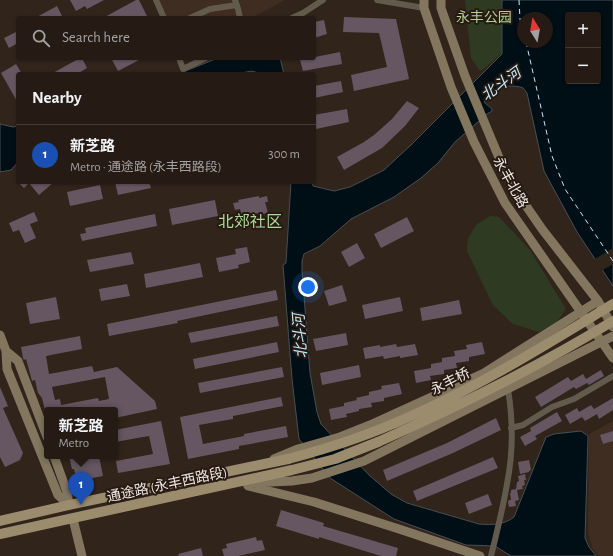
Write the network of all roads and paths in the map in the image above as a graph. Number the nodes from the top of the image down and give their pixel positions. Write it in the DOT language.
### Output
graph roads {
  1 [pos="156,0"];
  2 [pos="324,0"];
  3 [pos="377,0"];
  4 [pos="441,0"];
  5 [pos="236,3"];
  6 [pos="424,4"];
  7 [pos="163,16"];
  8 [pos="194,16"];
  9 [pos="239,16"];
  10 [pos="296,16"];
  11 [pos="180,60"];
  12 [pos="202,60"];
  13 [pos="598,301"];
  14 [pos="613,304"];
  15 [pos="581,313"];
  16 [pos="613,321"];
  17 [pos="613,327"];
  18 [pos="0,335"];
  19 [pos="613,336"];
  20 [pos="602,341"];
  21 [pos="6,351"];
  22 [pos="613,358"];
  23 [pos="613,376"];
  24 [pos="508,389"];
  25 [pos="511,428"];
  26 [pos="44,429"];
  27 [pos="55,459"];
  28 [pos="288,459"];
  29 [pos="264,463"];
  30 [pos="292,470"];
  31 [pos="237,483"];
  32 [pos="69,505"];
  33 [pos="73,519"];
  34 [pos="0,521"];
  35 [pos="0,534"];
  36 [pos="82,556"];
  37 [pos="480,556"];
  38 [pos="491,556"];
  1 -- 7 [label="street"];
  2 -- 10 [label="street"];
  3 -- 6 [label="street"];
  4 -- 13 [label="main road, 永丰北路"];
  5 -- 8 [label="street"];
  5 -- 9 [label="street"];
  6 -- 15 [label="main road, 永丰北路"];
  11 -- 12 [label="street"];
  13 -- 15 [label="main road"];
  13 -- 17 [label="main road, 永丰北路"];
  14 -- 28 [label="main road, 永丰桥, bridge"];
  15 -- 20 [label="main road, 永丰北路"];
  15 -- 29 [label="main road"];
  16 -- 30 [label="main road, 永丰桥, bridge"];
  18 -- 21 [label="main road"];
  19 -- 20 [label="main road"];
  20 -- 22 [label="main road, 永丰北路"];
  20 -- 24 [label="main road"];
  21 -- 26 [label="main road"];
  21 -- 32 [label="main road"];
  23 -- 25 [label="street"];
  24 -- 25 [label="street"];
  24 -- 31 [label="main road"];
  25 -- 38 [label="street"];
  27 -- 32 [label="main road"];
  28 -- 29 [label="main road, 通途路 (永丰西路段)"];
  29 -- 32 [label="main road, 通途路 (永丰西路段)"];
  30 -- 31 [label="main road, 通途路 (永丰西路段)"];
  31 -- 33 [label="main road, 通途路 (永丰西路段)"];
  31 -- 37 [label="main road"];
  32 -- 34 [label="main road, 通途路 (永丰西路段)"];
  33 -- 35 [label="main road, 通途路 (永丰西路段)"];
  33 -- 36 [label="main road"];
}
